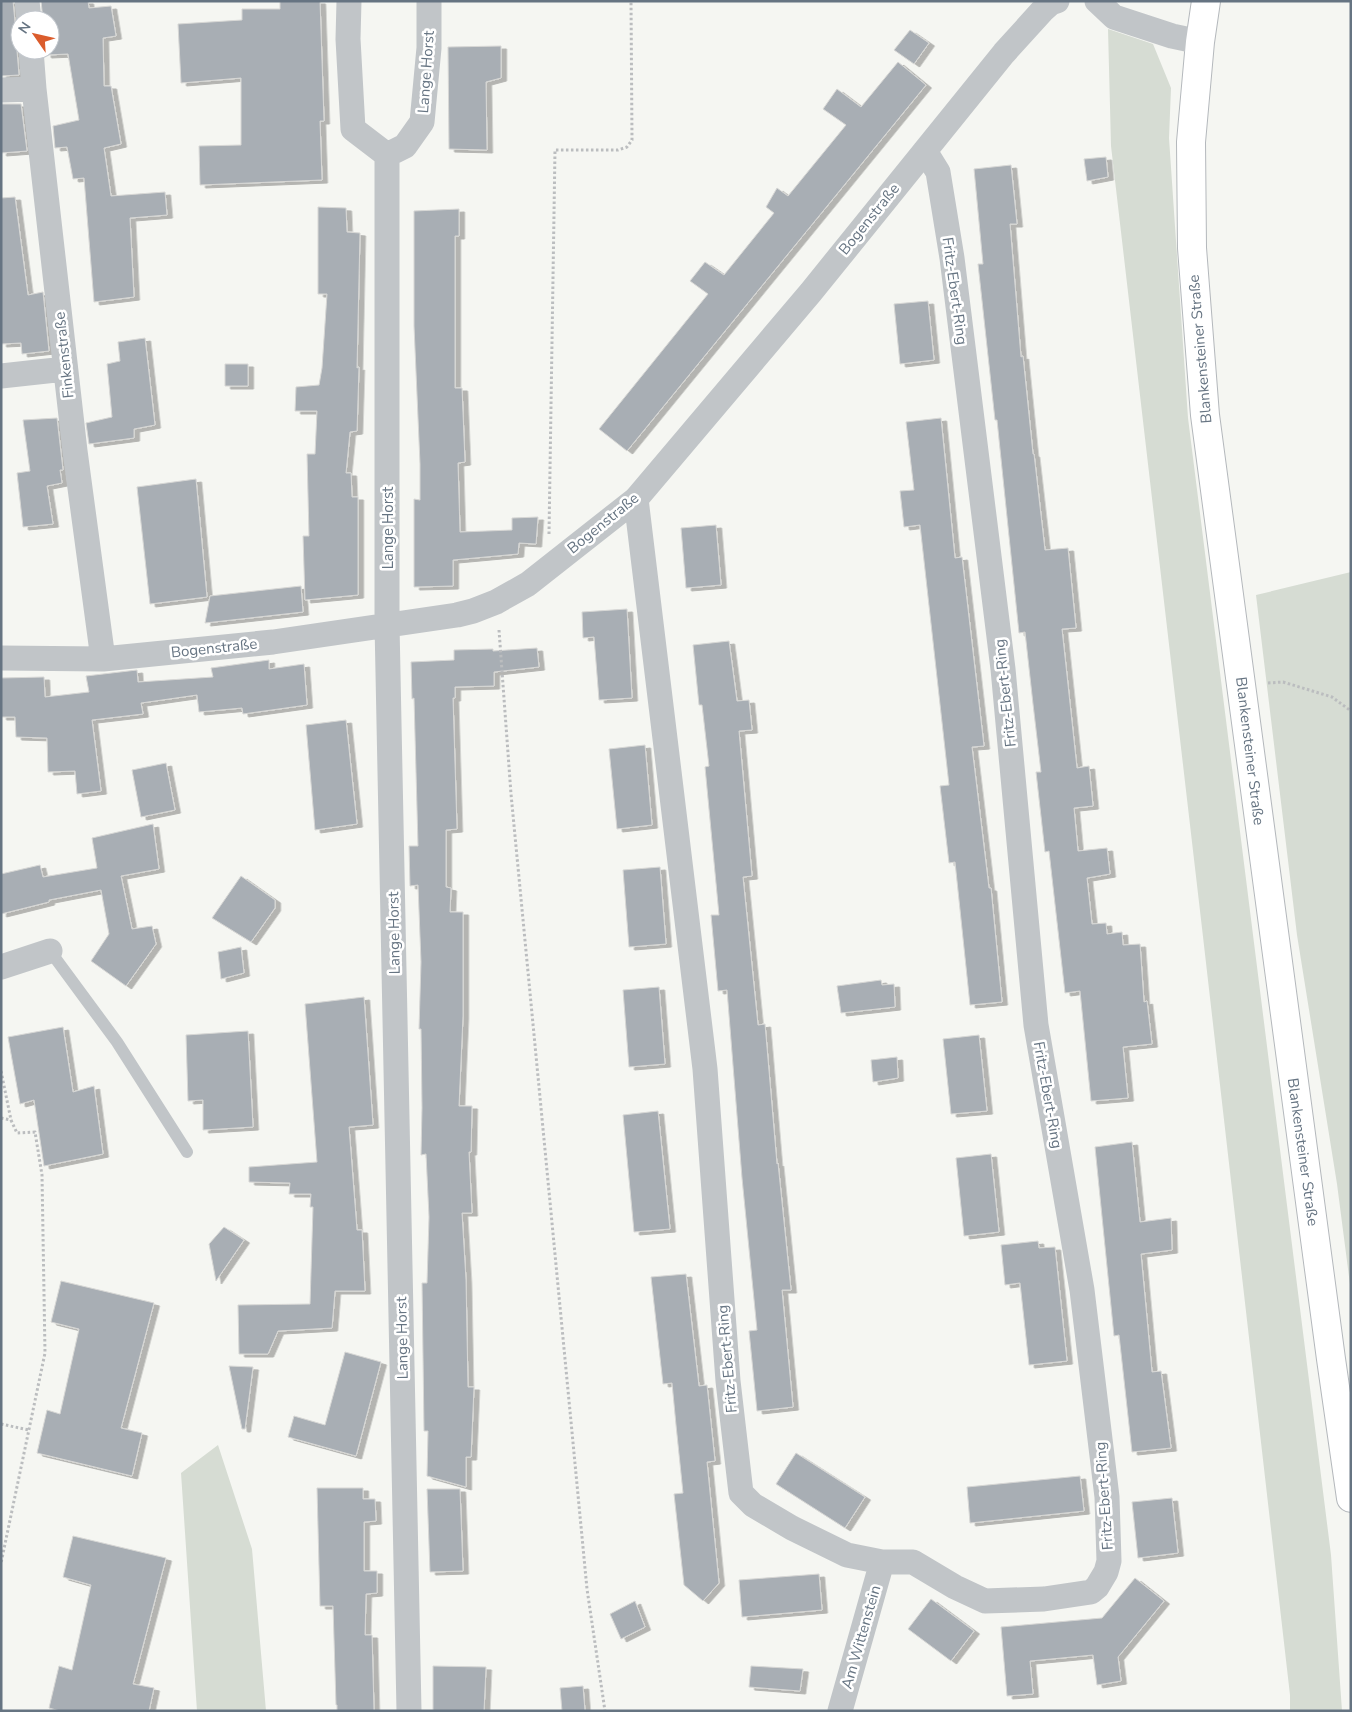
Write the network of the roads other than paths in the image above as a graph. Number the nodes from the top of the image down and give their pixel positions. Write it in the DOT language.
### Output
graph roads {
  1 [pos="349,1"];
  2 [pos="429,1"];
  3 [pos="1056,1"];
  4 [pos="1097,1"];
  5 [pos="1206,1"];
  6 [pos="1200,42"];
  7 [pos="32,60"];
  8 [pos="34,89"];
  9 [pos="1,90"];
  10 [pos="924,151"];
  11 [pos="387,155"];
  12 [pos="65,369"];
  13 [pos="1,376"];
  14 [pos="636,499"];
  15 [pos="387,624"];
  16 [pos="1,658"];
  17 [pos="103,659"];
  18 [pos="50,951"];
  19 [pos="1,966"];
  20 [pos="187,1152"];
  21 [pos="1351,1498"];
  22 [pos="882,1562"];
  23 [pos="409,1711"];
  24 [pos="840,1711"];
  1 -- 11 [label="street"];
  2 -- 11 [label="street, Lange Horst"];
  3 -- 10 [label="street, Bogenstraße"];
  4 -- 6 [label="street"];
  5 -- 6 [label="main road, Blankensteiner Straße"];
  6 -- 21 [label="main road, Blankensteiner Straße"];
  7 -- 8 [label="street, Finkenstraße"];
  8 -- 9 [label="street"];
  8 -- 12 [label="street, Finkenstraße"];
  10 -- 14 [label="street, Bogenstraße"];
  10 -- 22 [label="street, Fritz-Ebert-Ring"];
  11 -- 15 [label="street, Lange Horst"];
  12 -- 13 [label="street"];
  12 -- 17 [label="street, Finkenstraße"];
  14 -- 15 [label="street, Bogenstraße"];
  14 -- 22 [label="street, Fritz-Ebert-Ring"];
  15 -- 17 [label="street, Bogenstraße"];
  15 -- 23 [label="street, Lange Horst"];
  16 -- 17 [label="street, Bogenstraße"];
  18 -- 19 [label="street"];
  18 -- 20 [label="lane"];
  22 -- 24 [label="street, Am Wittenstein"];
}
